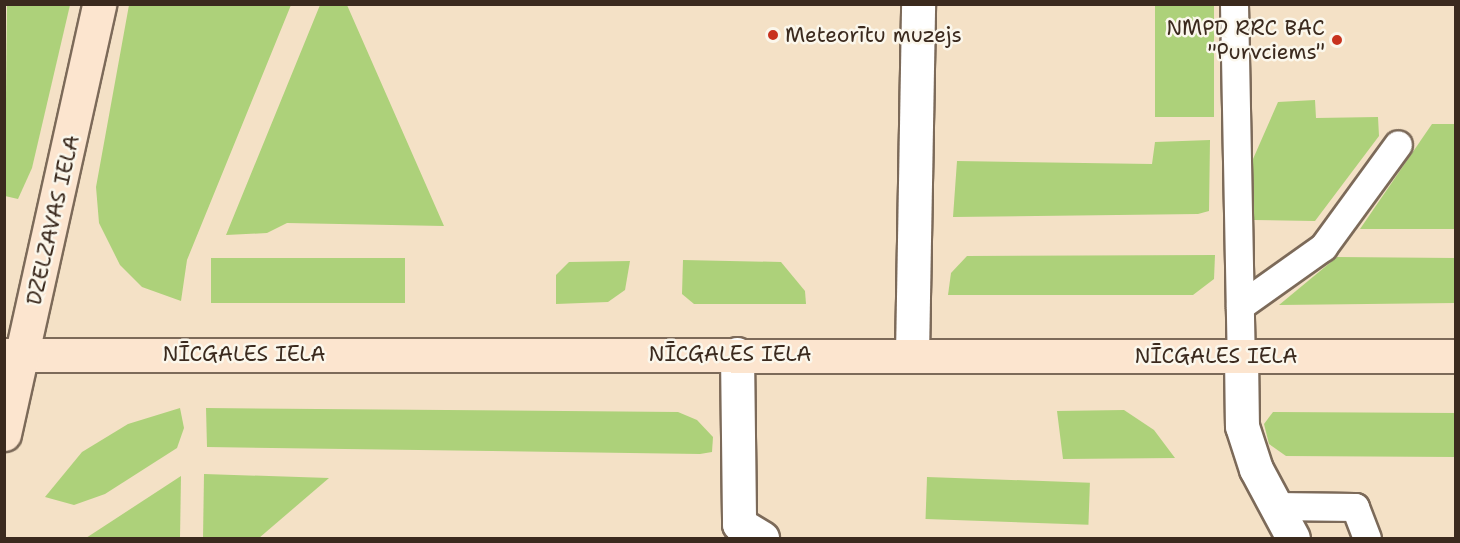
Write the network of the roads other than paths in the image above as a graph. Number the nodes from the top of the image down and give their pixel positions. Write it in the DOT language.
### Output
graph roads {
  1 [pos="99,4"];
  2 [pos="918,4"];
  3 [pos="1234,4"];
  4 [pos="1398,144"];
  5 [pos="1240,306"];
  6 [pos="737,354"];
  7 [pos="13,355"];
  8 [pos="912,355"];
  9 [pos="1240,356"];
  10 [pos="1455,356"];
  11 [pos="4,434"];
  12 [pos="1275,506"];
  13 [pos="762,538"];
  14 [pos="1293,538"];
  15 [pos="1367,538"];
  1 -- 7 [label="street, DZELZAVAS IELA"];
  2 -- 8 [label="street"];
  3 -- 5 [label="lane"];
  4 -- 5 [label="lane"];
  5 -- 9 [label="lane"];
  6 -- 7 [label="street, NĪCGALES IELA"];
  6 -- 8 [label="street, NĪCGALES IELA"];
  6 -- 13 [label="street"];
  7 -- 11 [label="street, DZELZAVAS IELA"];
  8 -- 9 [label="street, NĪCGALES IELA"];
  9 -- 10 [label="street, NĪCGALES IELA"];
  9 -- 12 [label="street"];
  12 -- 14 [label="street"];
  12 -- 15 [label="lane"];
}
